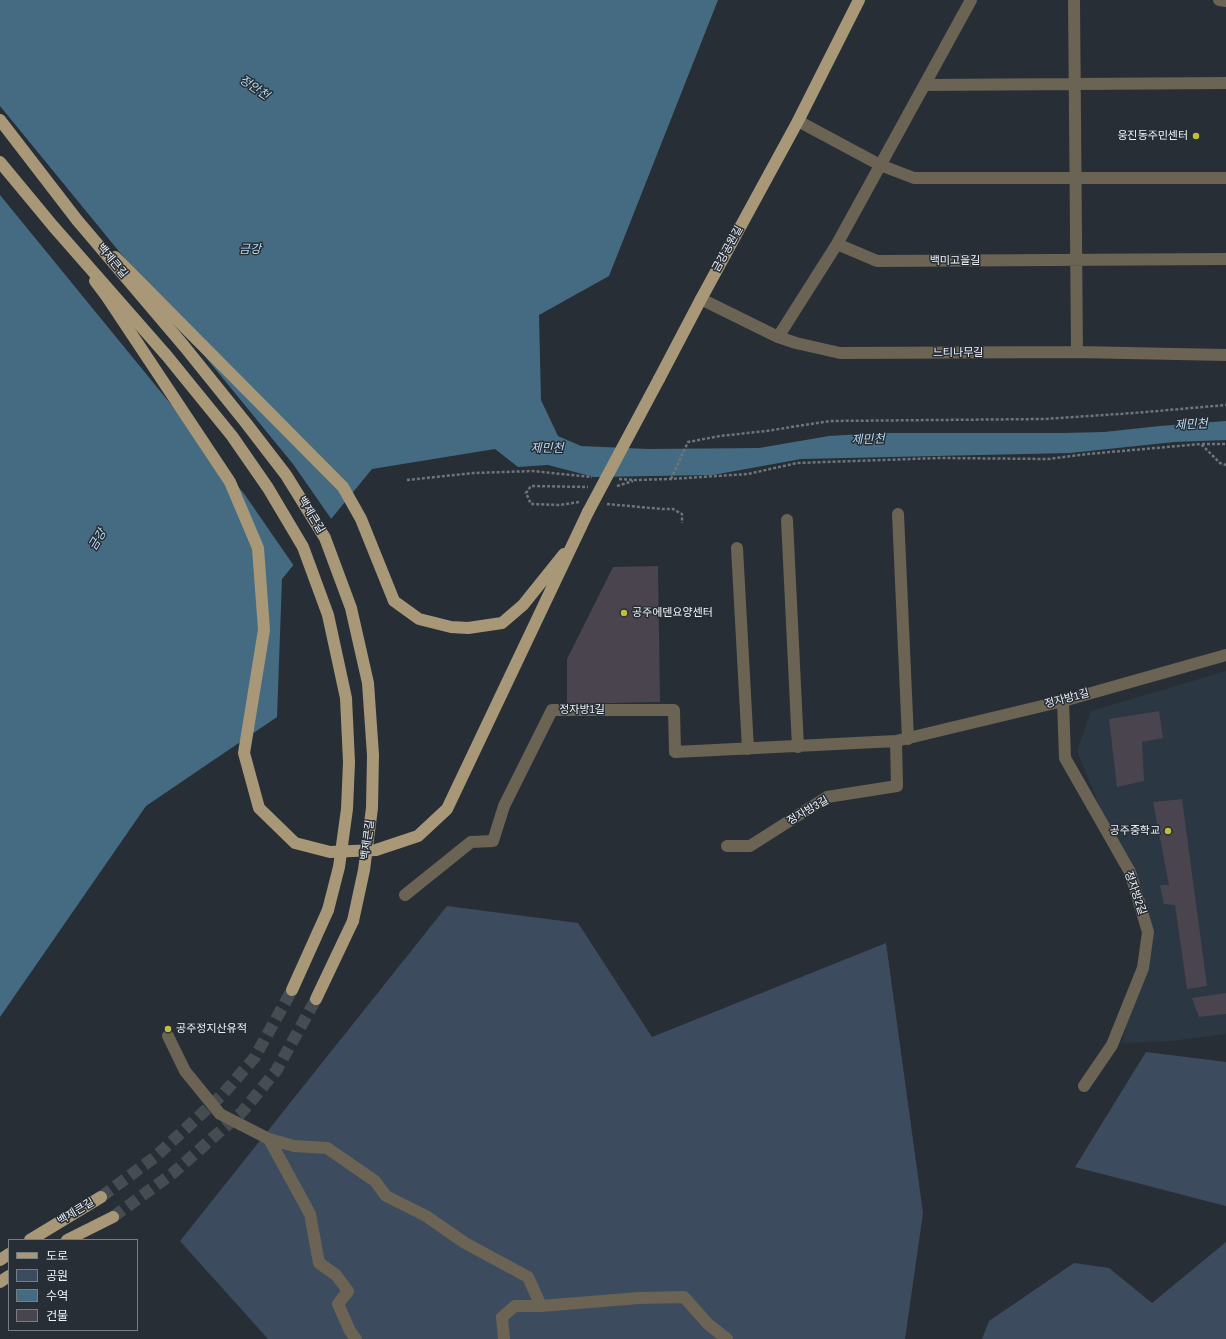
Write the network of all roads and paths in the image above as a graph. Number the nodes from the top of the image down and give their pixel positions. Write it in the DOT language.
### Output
graph roads {
  1 [pos="859,0"];
  2 [pos="971,0"];
  3 [pos="1074,0"];
  4 [pos="1219,0"];
  5 [pos="1226,1"];
  6 [pos="1226,83"];
  7 [pos="924,85"];
  8 [pos="1075,85"];
  9 [pos="0,120"];
  10 [pos="798,121"];
  11 [pos="0,162"];
  12 [pos="880,166"];
  13 [pos="1075,178"];
  14 [pos="1226,178"];
  15 [pos="77,220"];
  16 [pos="53,226"];
  17 [pos="837,244"];
  18 [pos="1226,259"];
  19 [pos="1076,260"];
  20 [pos="701,299"];
  21 [pos="778,337"];
  22 [pos="1077,352"];
  23 [pos="1226,354"];
  24 [pos="1226,405"];
  25 [pos="1201,444"];
  26 [pos="1226,444"];
  27 [pos="1226,465"];
  28 [pos="596,477"];
  29 [pos="612,478"];
  30 [pos="671,479"];
  31 [pos="407,480"];
  32 [pos="898,514"];
  33 [pos="787,520"];
  34 [pos="577,538"];
  35 [pos="737,548"];
  36 [pos="1226,655"];
  37 [pos="1063,701"];
  38 [pos="902,740"];
  39 [pos="798,747"];
  40 [pos="748,749"];
  41 [pos="727,846"];
  42 [pos="405,895"];
  43 [pos="292,990"];
  44 [pos="316,999"];
  45 [pos="168,1036"];
  46 [pos="1084,1086"];
  47 [pos="269,1139"];
  48 [pos="101,1197"];
  49 [pos="112,1217"];
  50 [pos="32,1239"];
  51 [pos="69,1239"];
  52 [pos="541,1306"];
  53 [pos="356,1339"];
  54 [pos="504,1339"];
  55 [pos="727,1339"];
  1 -- 10 [label="main road, 금강공원길"];
  2 -- 7 [label="street"];
  3 -- 8 [label="street"];
  4 -- 5 [label="street"];
  6 -- 8 [label="street"];
  7 -- 8 [label="street"];
  7 -- 12 [label="street"];
  8 -- 13 [label="street"];
  9 -- 15 [label="main road, 백제큰길, bridge"];
  10 -- 12 [label="street"];
  10 -- 20 [label="main road, 금강공원길"];
  11 -- 16 [label="main road, 백제큰길, bridge"];
  12 -- 13 [label="street"];
  12 -- 17 [label="street"];
  13 -- 14 [label="street"];
  13 -- 19 [label="street"];
  15 -- 34 [label="main road, bridge"];
  15 -- 44 [label="main road, 백제큰길, bridge"];
  16 -- 34 [label="main road, bridge"];
  16 -- 43 [label="main road, 백제큰길, bridge"];
  17 -- 19 [label="street, 백미고을길"];
  17 -- 21 [label="street"];
  18 -- 19 [label="street, 백미고을길"];
  19 -- 22 [label="street"];
  20 -- 21 [label="street, 느티나무길"];
  20 -- 34 [label="main road, 금강공원길, bridge"];
  21 -- 22 [label="street, 느티나무길"];
  22 -- 23 [label="street, 느티나무길"];
  24 -- 30 [label="path"];
  25 -- 26 [label="path"];
  25 -- 27 [label="path"];
  25 -- 30 [label="path"];
  28 -- 31 [label="path"];
  29 -- 30 [label="path"];
  32 -- 38 [label="street"];
  33 -- 39 [label="street"];
  35 -- 40 [label="street"];
  36 -- 37 [label="street, 정자방1길"];
  37 -- 38 [label="street, 정자방1길"];
  37 -- 46 [label="street, 정자방2길"];
  38 -- 39 [label="street, 정자방1길"];
  38 -- 41 [label="street, 정자방3길"];
  39 -- 40 [label="street, 정자방1길"];
  40 -- 42 [label="street, 정자방1길"];
  45 -- 47 [label="street"];
  47 -- 52 [label="street"];
  47 -- 53 [label="street"];
  48 -- 50 [label="main road, 백제큰길"];
  49 -- 51 [label="main road, 백제큰길"];
  52 -- 54 [label="street"];
  52 -- 55 [label="street"];
}
